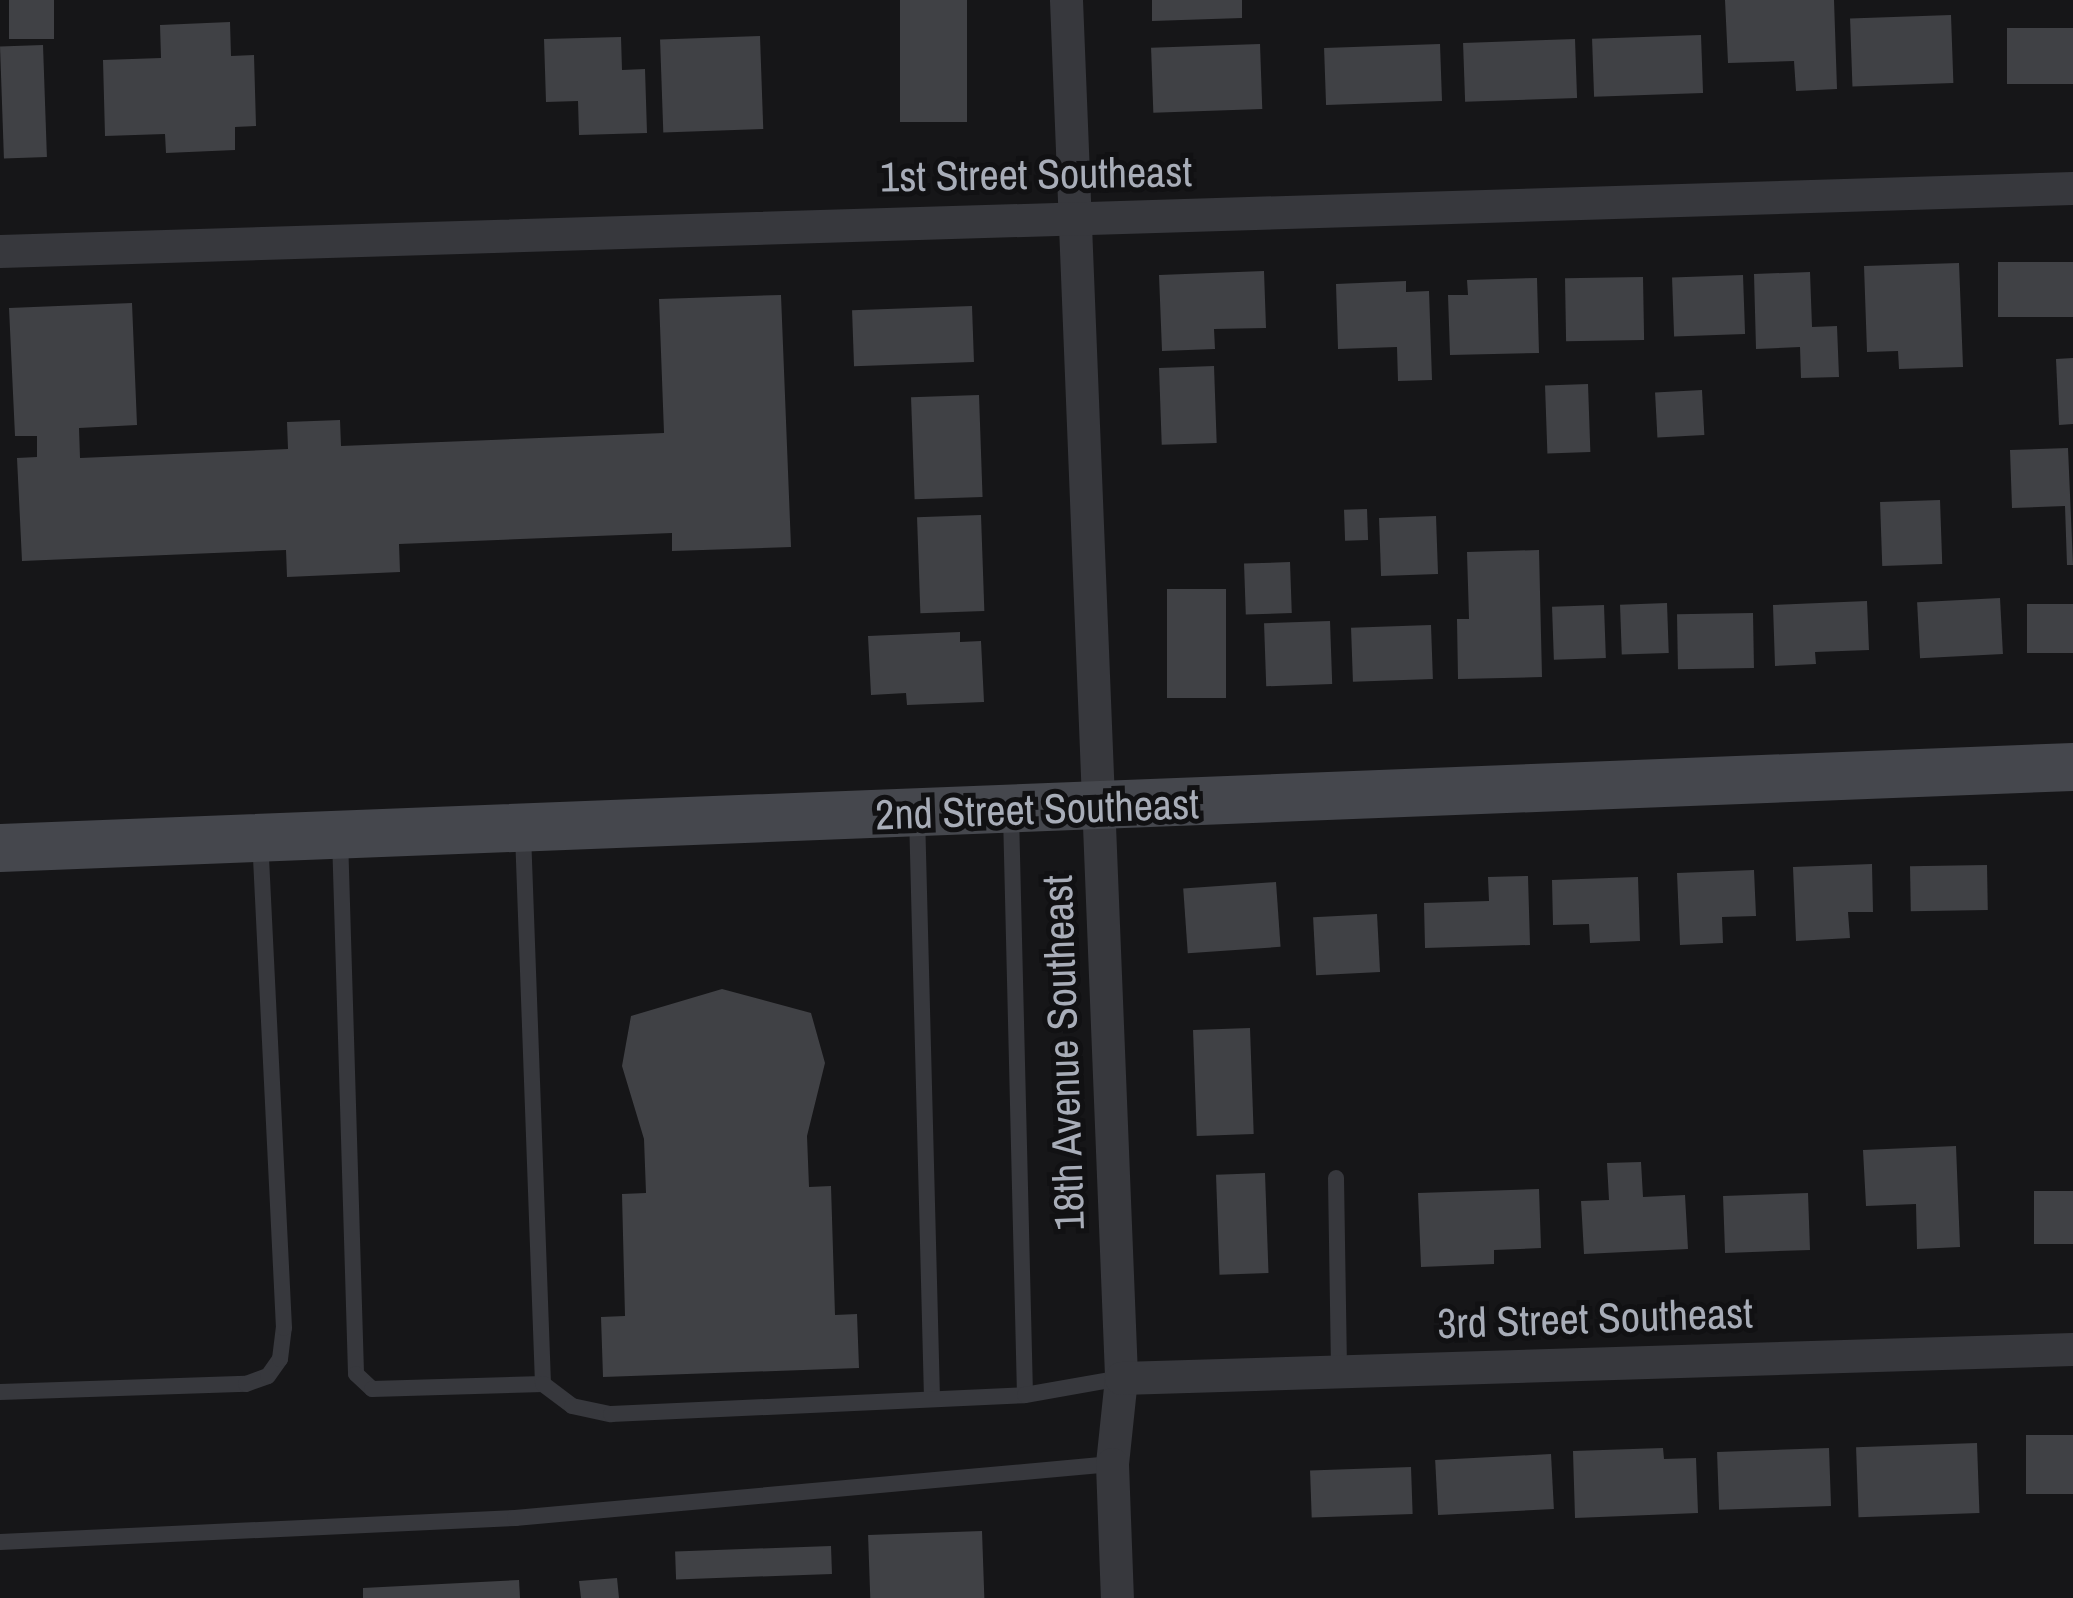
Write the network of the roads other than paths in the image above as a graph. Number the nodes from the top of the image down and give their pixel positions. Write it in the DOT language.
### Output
graph roads {
  1 [pos="1066,0"];
  2 [pos="2073,188"];
  3 [pos="1074,220"];
  4 [pos="0,251"];
  5 [pos="2073,767"];
  6 [pos="1099,807"];
  7 [pos="1011,810"];
  8 [pos="917,813"];
  9 [pos="523,829"];
  10 [pos="340,836"];
  11 [pos="260,839"];
  12 [pos="0,848"];
  13 [pos="1336,1178"];
  14 [pos="2073,1349"];
  15 [pos="1340,1371"];
  16 [pos="1120,1378"];
  17 [pos="543,1384"];
  18 [pos="0,1392"];
  19 [pos="1025,1395"];
  20 [pos="932,1398"];
  21 [pos="1112,1464"];
  22 [pos="0,1542"];
  23 [pos="1117,1598"];
  1 -- 3 [label="street, 18th Avenue Southeast"];
  2 -- 3 [label="street, 1st Street Southeast"];
  3 -- 4 [label="street, 1st Street Southeast"];
  3 -- 6 [label="street, 18th Avenue Southeast"];
  5 -- 6 [label="street, 2nd Street Southeast"];
  6 -- 7 [label="street, 2nd Street Southeast"];
  6 -- 16 [label="street, 18th Avenue Southeast"];
  7 -- 8 [label="street, 2nd Street Southeast"];
  7 -- 19 [label="lane"];
  8 -- 9 [label="street, 2nd Street Southeast"];
  8 -- 20 [label="lane"];
  9 -- 10 [label="street, 2nd Street Southeast"];
  9 -- 17 [label="lane"];
  10 -- 11 [label="street, 2nd Street Southeast"];
  10 -- 17 [label="lane"];
  11 -- 12 [label="street, 2nd Street Southeast"];
  11 -- 18 [label="lane"];
  13 -- 15 [label="lane"];
  14 -- 15 [label="street, 3rd Street Southeast"];
  15 -- 16 [label="street, 3rd Street Southeast"];
  16 -- 19 [label="lane"];
  16 -- 21 [label="street, 18th Avenue Southeast"];
  17 -- 20 [label="lane"];
  19 -- 20 [label="lane"];
  21 -- 22 [label="lane"];
  21 -- 23 [label="street, 18th Avenue Southeast"];
}
